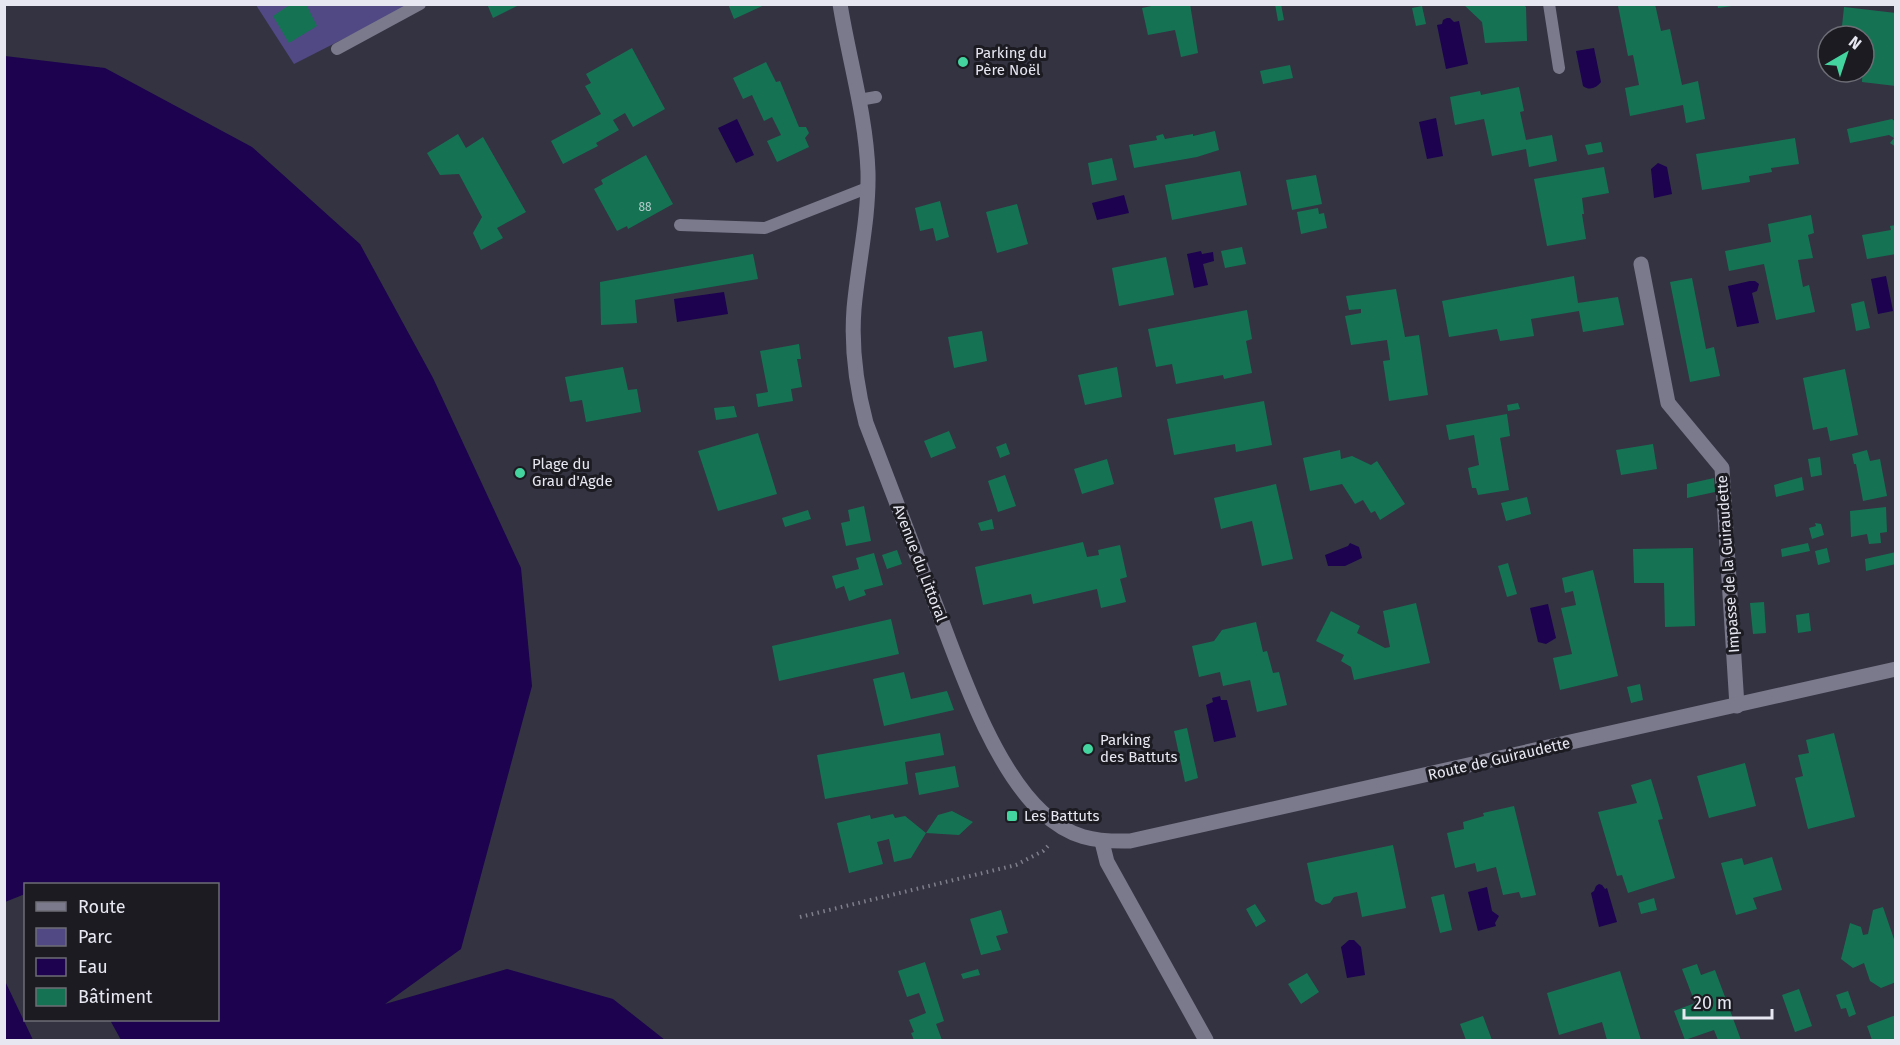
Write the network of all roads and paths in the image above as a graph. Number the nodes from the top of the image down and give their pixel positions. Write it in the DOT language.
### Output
graph roads {
  1 [pos="420,4"];
  2 [pos="840,4"];
  3 [pos="1549,4"];
  4 [pos="337,49"];
  5 [pos="1559,68"];
  6 [pos="876,97"];
  7 [pos="860,100"];
  8 [pos="867,188"];
  9 [pos="680,225"];
  10 [pos="1641,264"];
  11 [pos="1896,669"];
  12 [pos="1737,706"];
  13 [pos="1065,830"];
  14 [pos="1102,842"];
  15 [pos="800,917"];
  16 [pos="1206,1041"];
  1 -- 4 [label="lane"];
  2 -- 7 [label="street, Avenue du Littoral"];
  3 -- 5 [label="lane"];
  6 -- 7 [label="lane"];
  7 -- 8 [label="street, Avenue du Littoral"];
  8 -- 9 [label="lane"];
  8 -- 13 [label="street, Avenue du Littoral"];
  10 -- 12 [label="street, Impasse de la Guiraudette"];
  11 -- 12 [label="street, Route de Guiraudette"];
  12 -- 14 [label="street, Route de Guiraudette"];
  13 -- 14 [label="street, Avenue du Littoral"];
  13 -- 15 [label="path"];
  14 -- 16 [label="street"];
}
